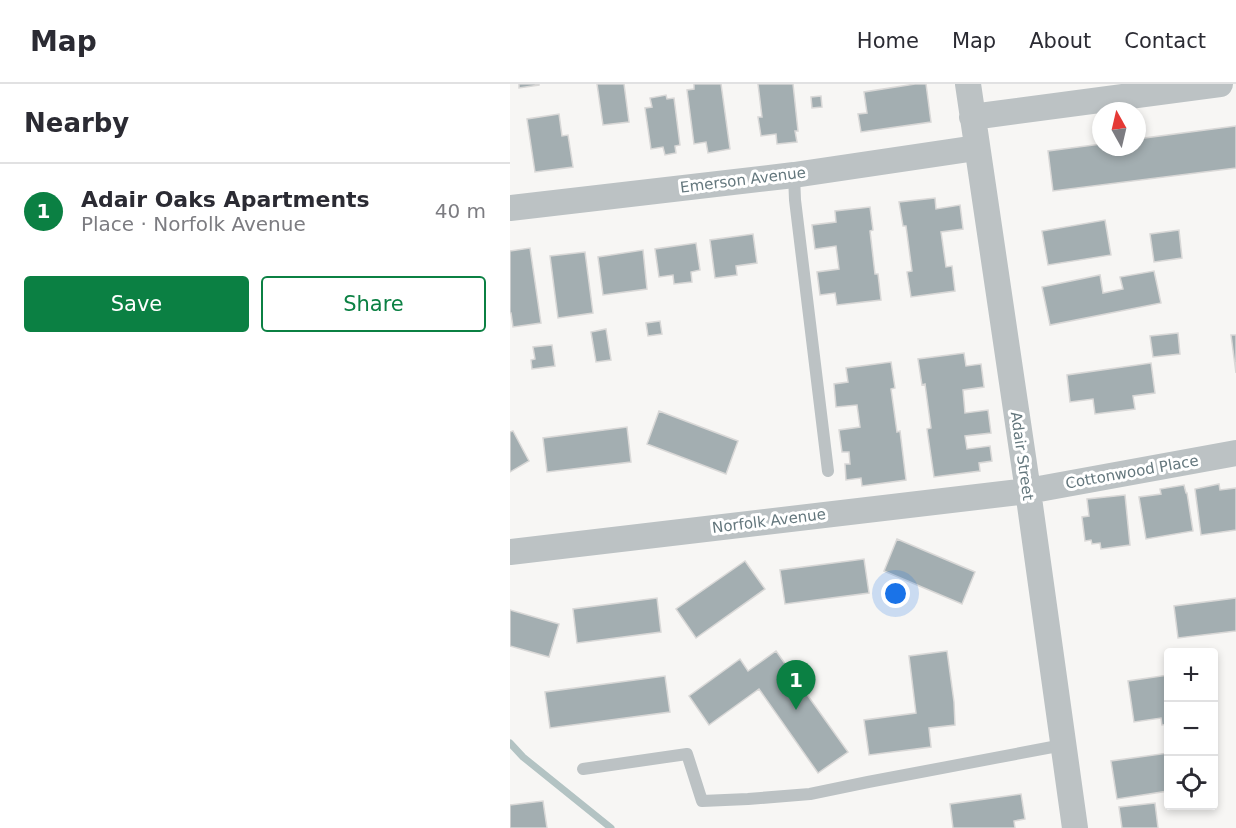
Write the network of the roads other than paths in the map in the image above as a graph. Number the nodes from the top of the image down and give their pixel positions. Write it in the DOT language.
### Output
graph roads {
  1 [pos="968,84"];
  2 [pos="1220,84"];
  3 [pos="1111,91"];
  4 [pos="972,117"];
  5 [pos="976,148"];
  6 [pos="794,175"];
  7 [pos="510,208"];
  8 [pos="1236,453"];
  9 [pos="828,471"];
  10 [pos="1028,491"];
  11 [pos="510,552"];
  12 [pos="1063,745"];
  13 [pos="583,769"];
  14 [pos="1075,828"];
  1 -- 4 [label="street, Adair Street"];
  2 -- 3 [label="street"];
  3 -- 4 [label="street"];
  4 -- 5 [label="street, Adair Street"];
  5 -- 6 [label="street, Emerson Avenue"];
  5 -- 10 [label="street, Adair Street"];
  6 -- 7 [label="street, Emerson Avenue"];
  6 -- 9 [label="lane"];
  8 -- 10 [label="street, Cottonwood Place"];
  10 -- 11 [label="street, Norfolk Avenue"];
  10 -- 12 [label="street, Adair Street"];
  12 -- 13 [label="lane"];
  12 -- 14 [label="street, Adair Street"];
}
